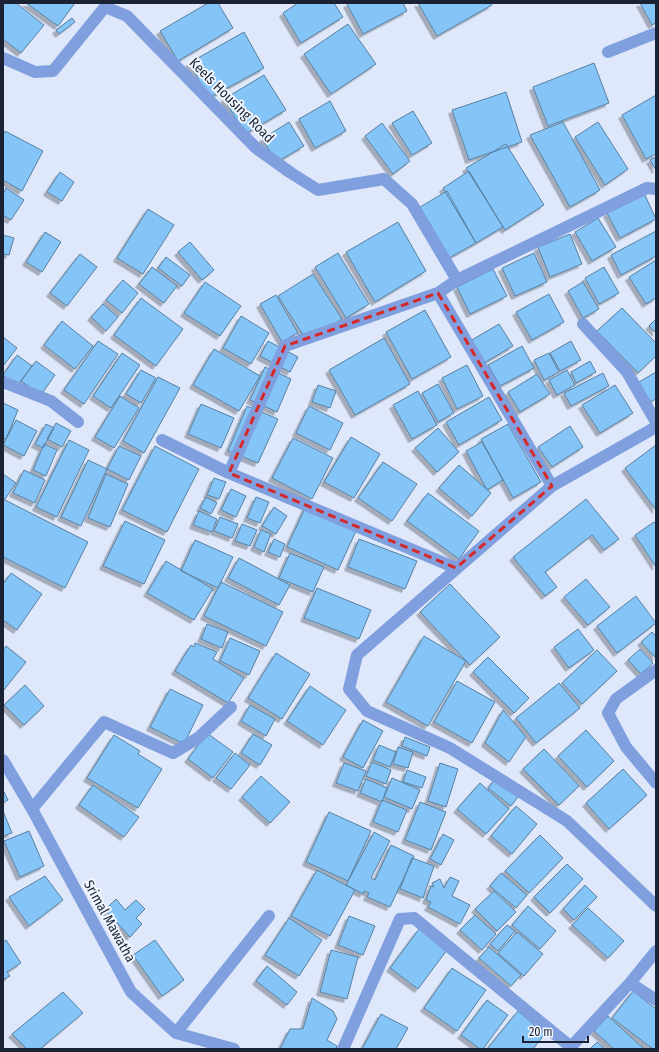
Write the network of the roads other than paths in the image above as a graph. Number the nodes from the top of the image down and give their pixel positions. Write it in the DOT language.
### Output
graph roads {
  1 [pos="656,33"];
  2 [pos="608,52"];
  3 [pos="3,58"];
  4 [pos="656,189"];
  5 [pos="457,280"];
  6 [pos="438,293"];
  7 [pos="583,324"];
  8 [pos="3,382"];
  9 [pos="78,422"];
  10 [pos="656,422"];
  11 [pos="656,427"];
  12 [pos="162,440"];
  13 [pos="229,473"];
  14 [pos="552,486"];
  15 [pos="456,568"];
  16 [pos="656,670"];
  17 [pos="231,707"];
  18 [pos="3,760"];
  19 [pos="656,783"];
  20 [pos="32,809"];
  21 [pos="656,906"];
  22 [pos="269,916"];
  23 [pos="656,951"];
  24 [pos="630,983"];
  25 [pos="656,1000"];
  26 [pos="176,1033"];
  27 [pos="570,1048"];
  28 [pos="234,1049"];
  29 [pos="342,1049"];
  1 -- 2 [label="street"];
  3 -- 5 [label="street, Keels Housing Road"];
  4 -- 5 [label="street"];
  5 -- 6 [label="street"];
  6 -- 13 [label="street"];
  6 -- 14 [label="street"];
  7 -- 10 [label="street"];
  8 -- 9 [label="street"];
  11 -- 14 [label="street"];
  12 -- 13 [label="street"];
  13 -- 15 [label="street"];
  14 -- 15 [label="street"];
  15 -- 21 [label="street"];
  16 -- 19 [label="street"];
  17 -- 20 [label="street"];
  18 -- 20 [label="street, Srimal Mawatha"];
  20 -- 26 [label="street, Srimal Mawatha"];
  22 -- 26 [label="street"];
  23 -- 24 [label="street"];
  24 -- 25 [label="street"];
  24 -- 27 [label="street"];
  26 -- 28 [label="street, Srimal Mawatha"];
  27 -- 29 [label="street"];
}
